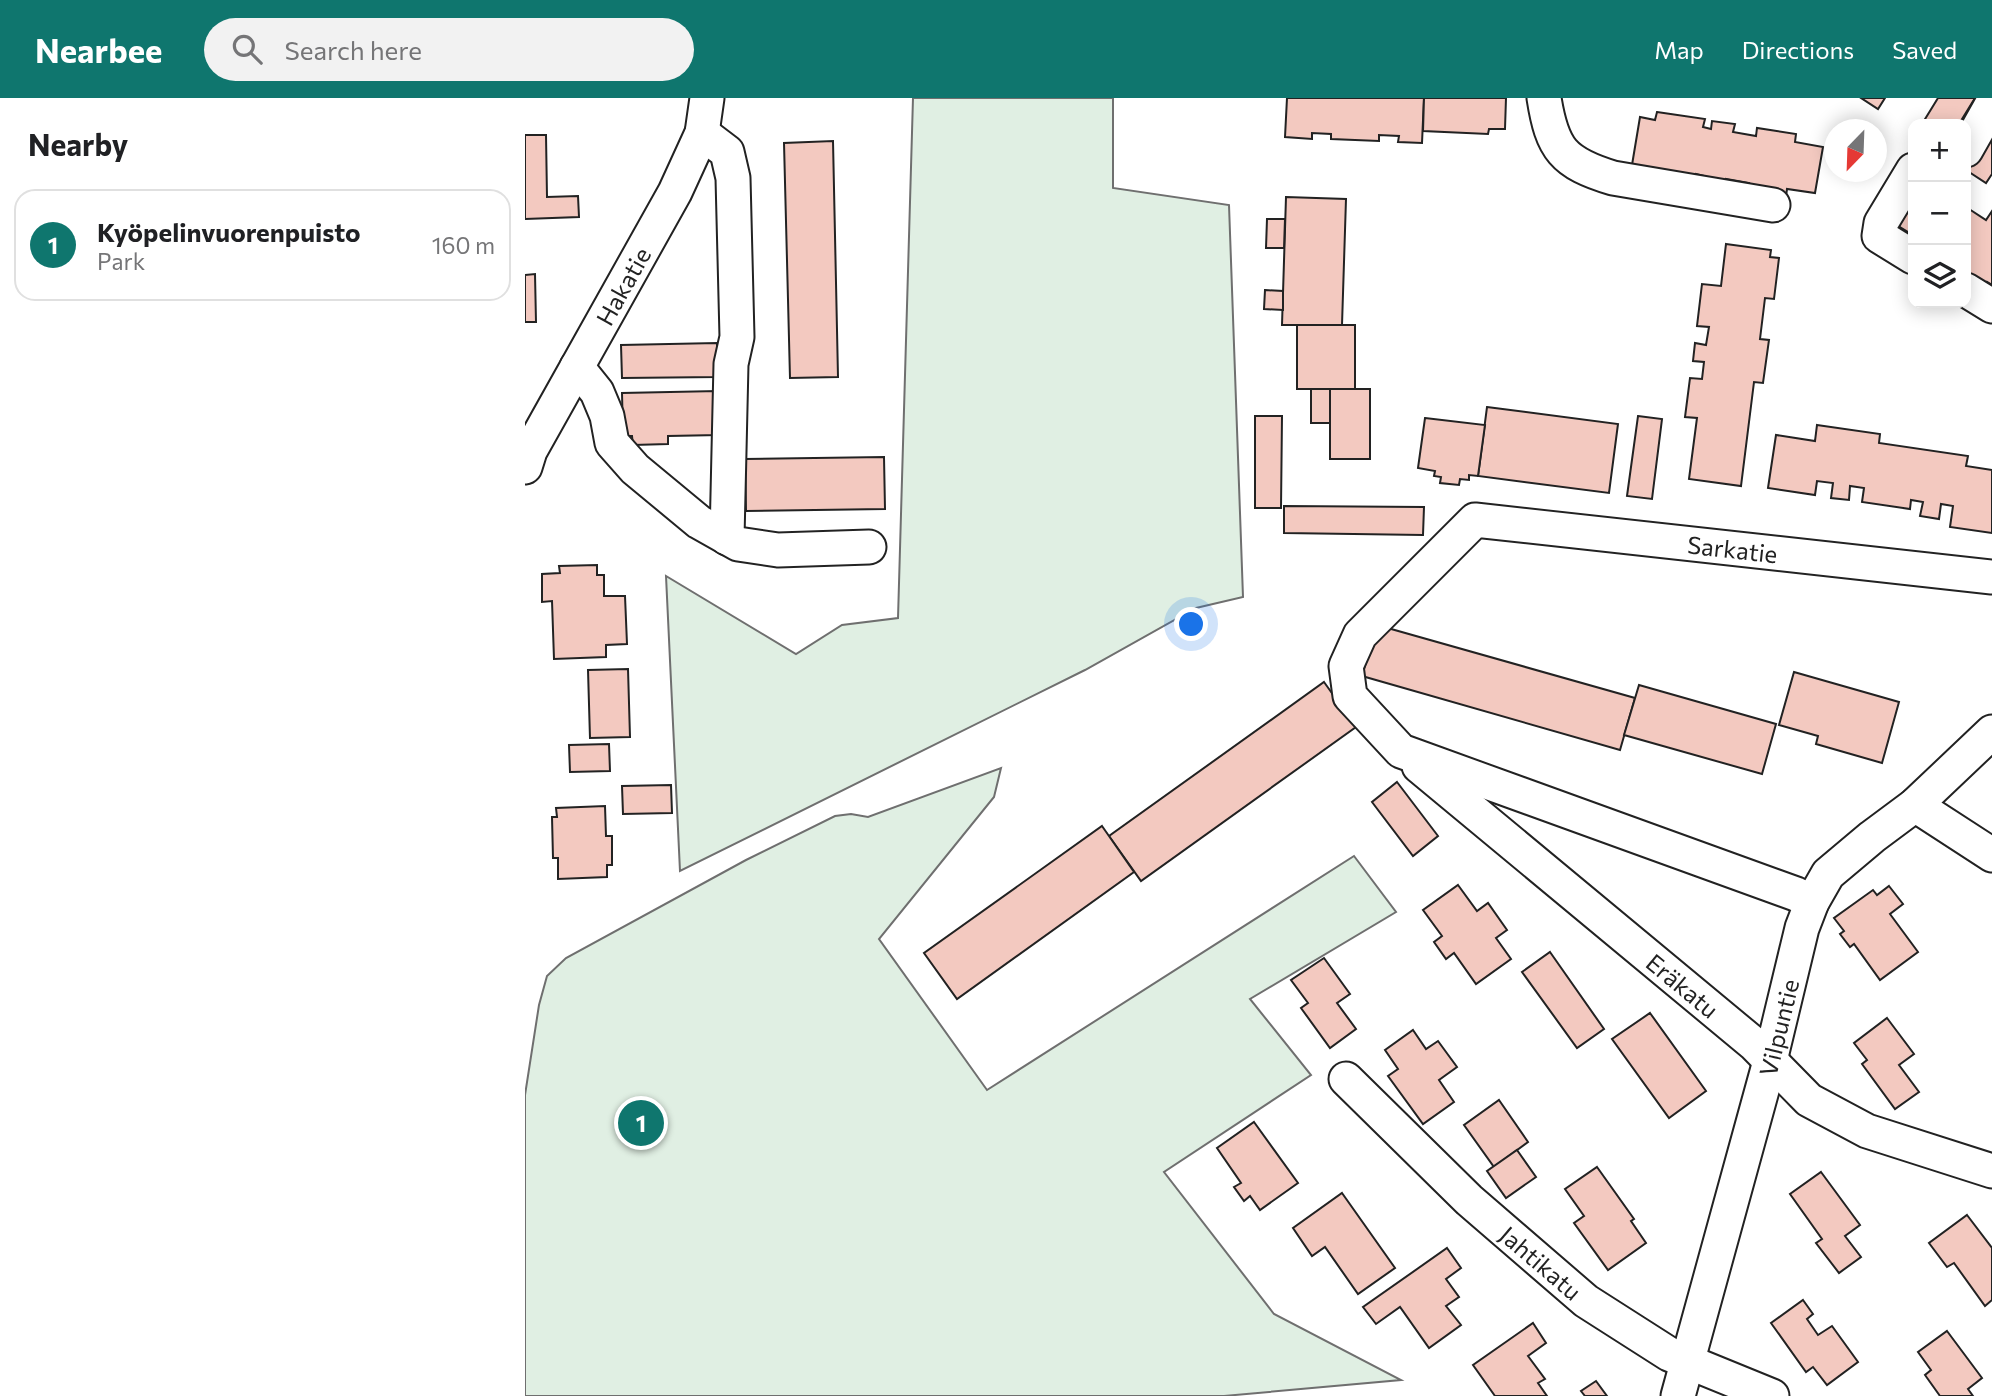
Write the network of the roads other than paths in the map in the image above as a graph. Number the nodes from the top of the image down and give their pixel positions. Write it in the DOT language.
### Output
graph roads {
  1 [pos="708,98"];
  2 [pos="1544,98"];
  3 [pos="1992,104"];
  4 [pos="702,134"];
  5 [pos="1971,141"];
  6 [pos="1908,178"];
  7 [pos="1773,205"];
  8 [pos="1908,254"];
  9 [pos="1971,293"];
  10 [pos="1992,306"];
  11 [pos="577,367"];
  12 [pos="525,467"];
  13 [pos="1475,520"];
  14 [pos="727,538"];
  15 [pos="869,547"];
  16 [pos="1992,577"];
  17 [pos="1992,732"];
  18 [pos="1401,751"];
  19 [pos="1915,805"];
  20 [pos="1992,855"];
  21 [pos="1812,902"];
  22 [pos="1770,1061"];
  23 [pos="1346,1079"];
  24 [pos="1992,1171"];
  25 [pos="1688,1363"];
  26 [pos="1678,1396"];
  27 [pos="1772,1396"];
  1 -- 4 [label="street, Hakatie"];
  2 -- 7 [label="street"];
  3 -- 5 [label="street"];
  4 -- 11 [label="street, Hakatie"];
  4 -- 14 [label="street"];
  6 -- 8 [label="street"];
  9 -- 10 [label="street"];
  11 -- 12 [label="street, Hakatie"];
  11 -- 14 [label="street"];
  13 -- 16 [label="street, Sarkatie"];
  13 -- 18 [label="street, Eräkatu"];
  14 -- 15 [label="street"];
  17 -- 19 [label="street, Vilpuntie"];
  18 -- 21 [label="street"];
  18 -- 22 [label="street, Eräkatu"];
  19 -- 20 [label="street"];
  19 -- 21 [label="street, Vilpuntie"];
  21 -- 22 [label="street, Vilpuntie"];
  22 -- 24 [label="street, Eräkatu"];
  22 -- 25 [label="street, Vilpuntie"];
  23 -- 25 [label="street, Jahtikatu"];
  25 -- 26 [label="street, Vilpuntie"];
  25 -- 27 [label="street, Jahtikatu"];
}
